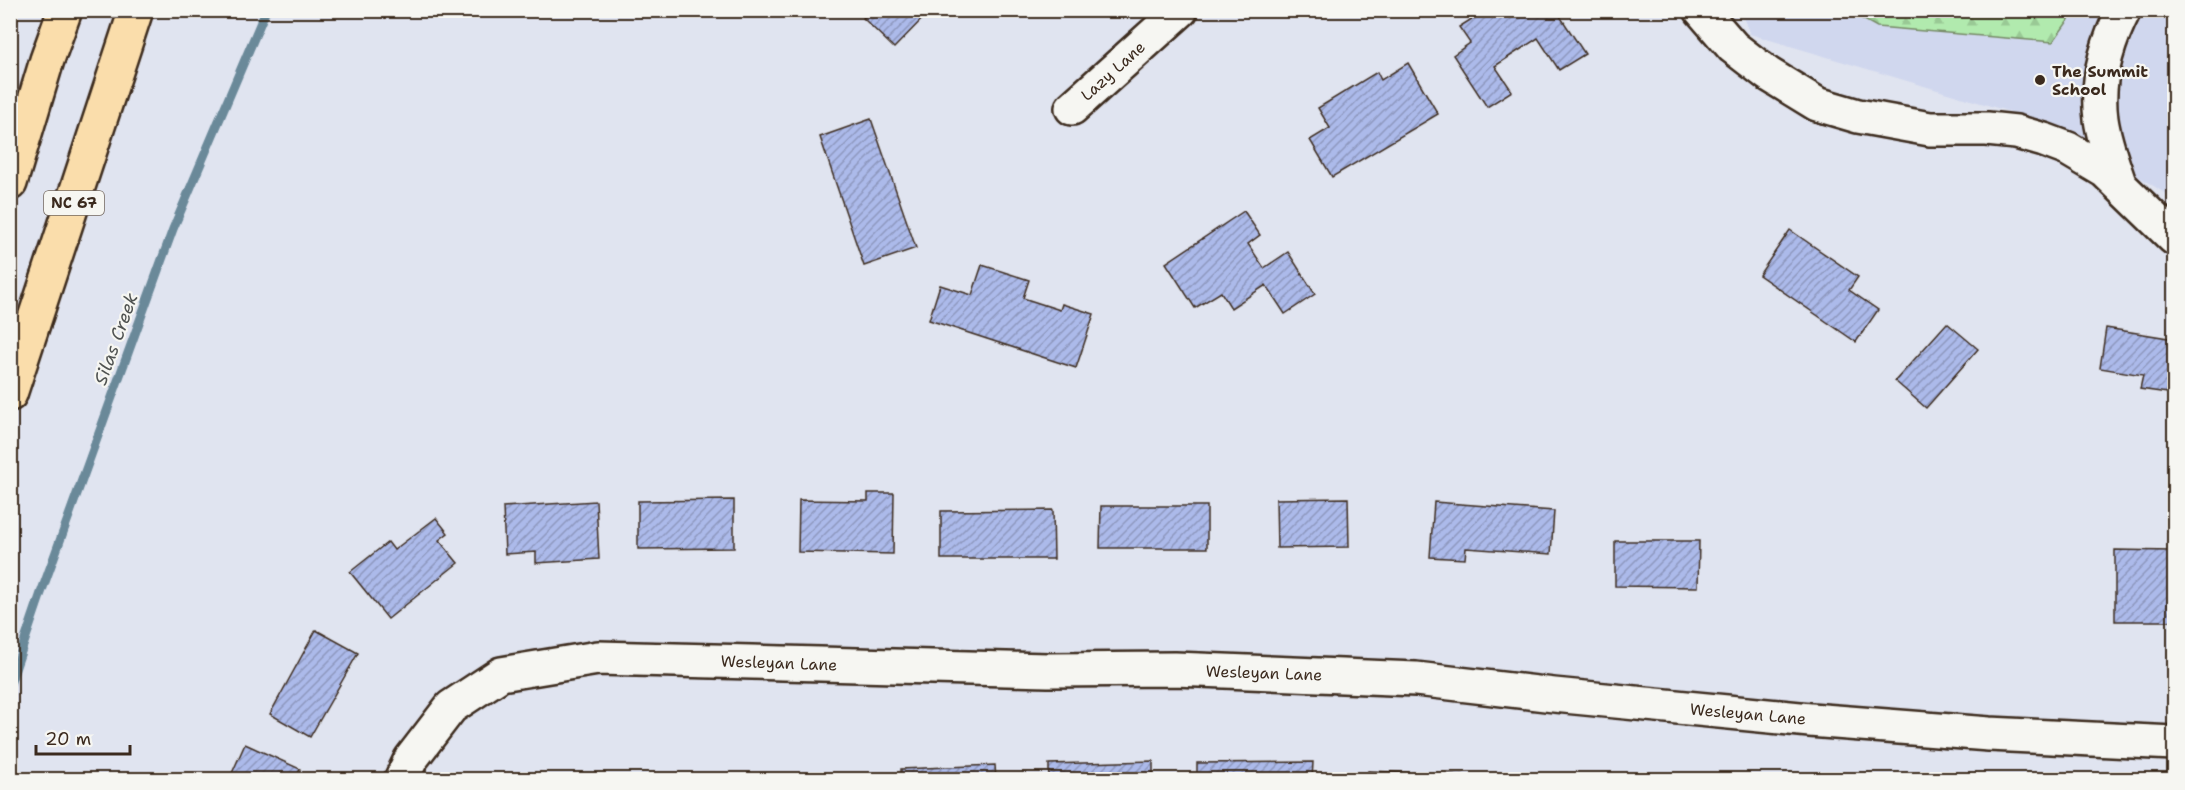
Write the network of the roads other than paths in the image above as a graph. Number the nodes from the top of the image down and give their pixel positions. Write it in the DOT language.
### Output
graph roads {
  1 [pos="65,10"];
  2 [pos="136,10"];
  3 [pos="1181,10"];
  4 [pos="1701,10"];
  5 [pos="2124,10"];
  6 [pos="1072,108"];
  7 [pos="10,183"];
  8 [pos="2119,183"];
  9 [pos="2175,238"];
  10 [pos="10,394"];
  11 [pos="2175,742"];
  12 [pos="401,780"];
  1 -- 7 [label="main road"];
  2 -- 10 [label="main road, NC 67"];
  3 -- 6 [label="street, Lazy Lane"];
  4 -- 8 [label="street"];
  5 -- 8 [label="street"];
  8 -- 9 [label="street"];
  11 -- 12 [label="street, Wesleyan Lane"];
}
